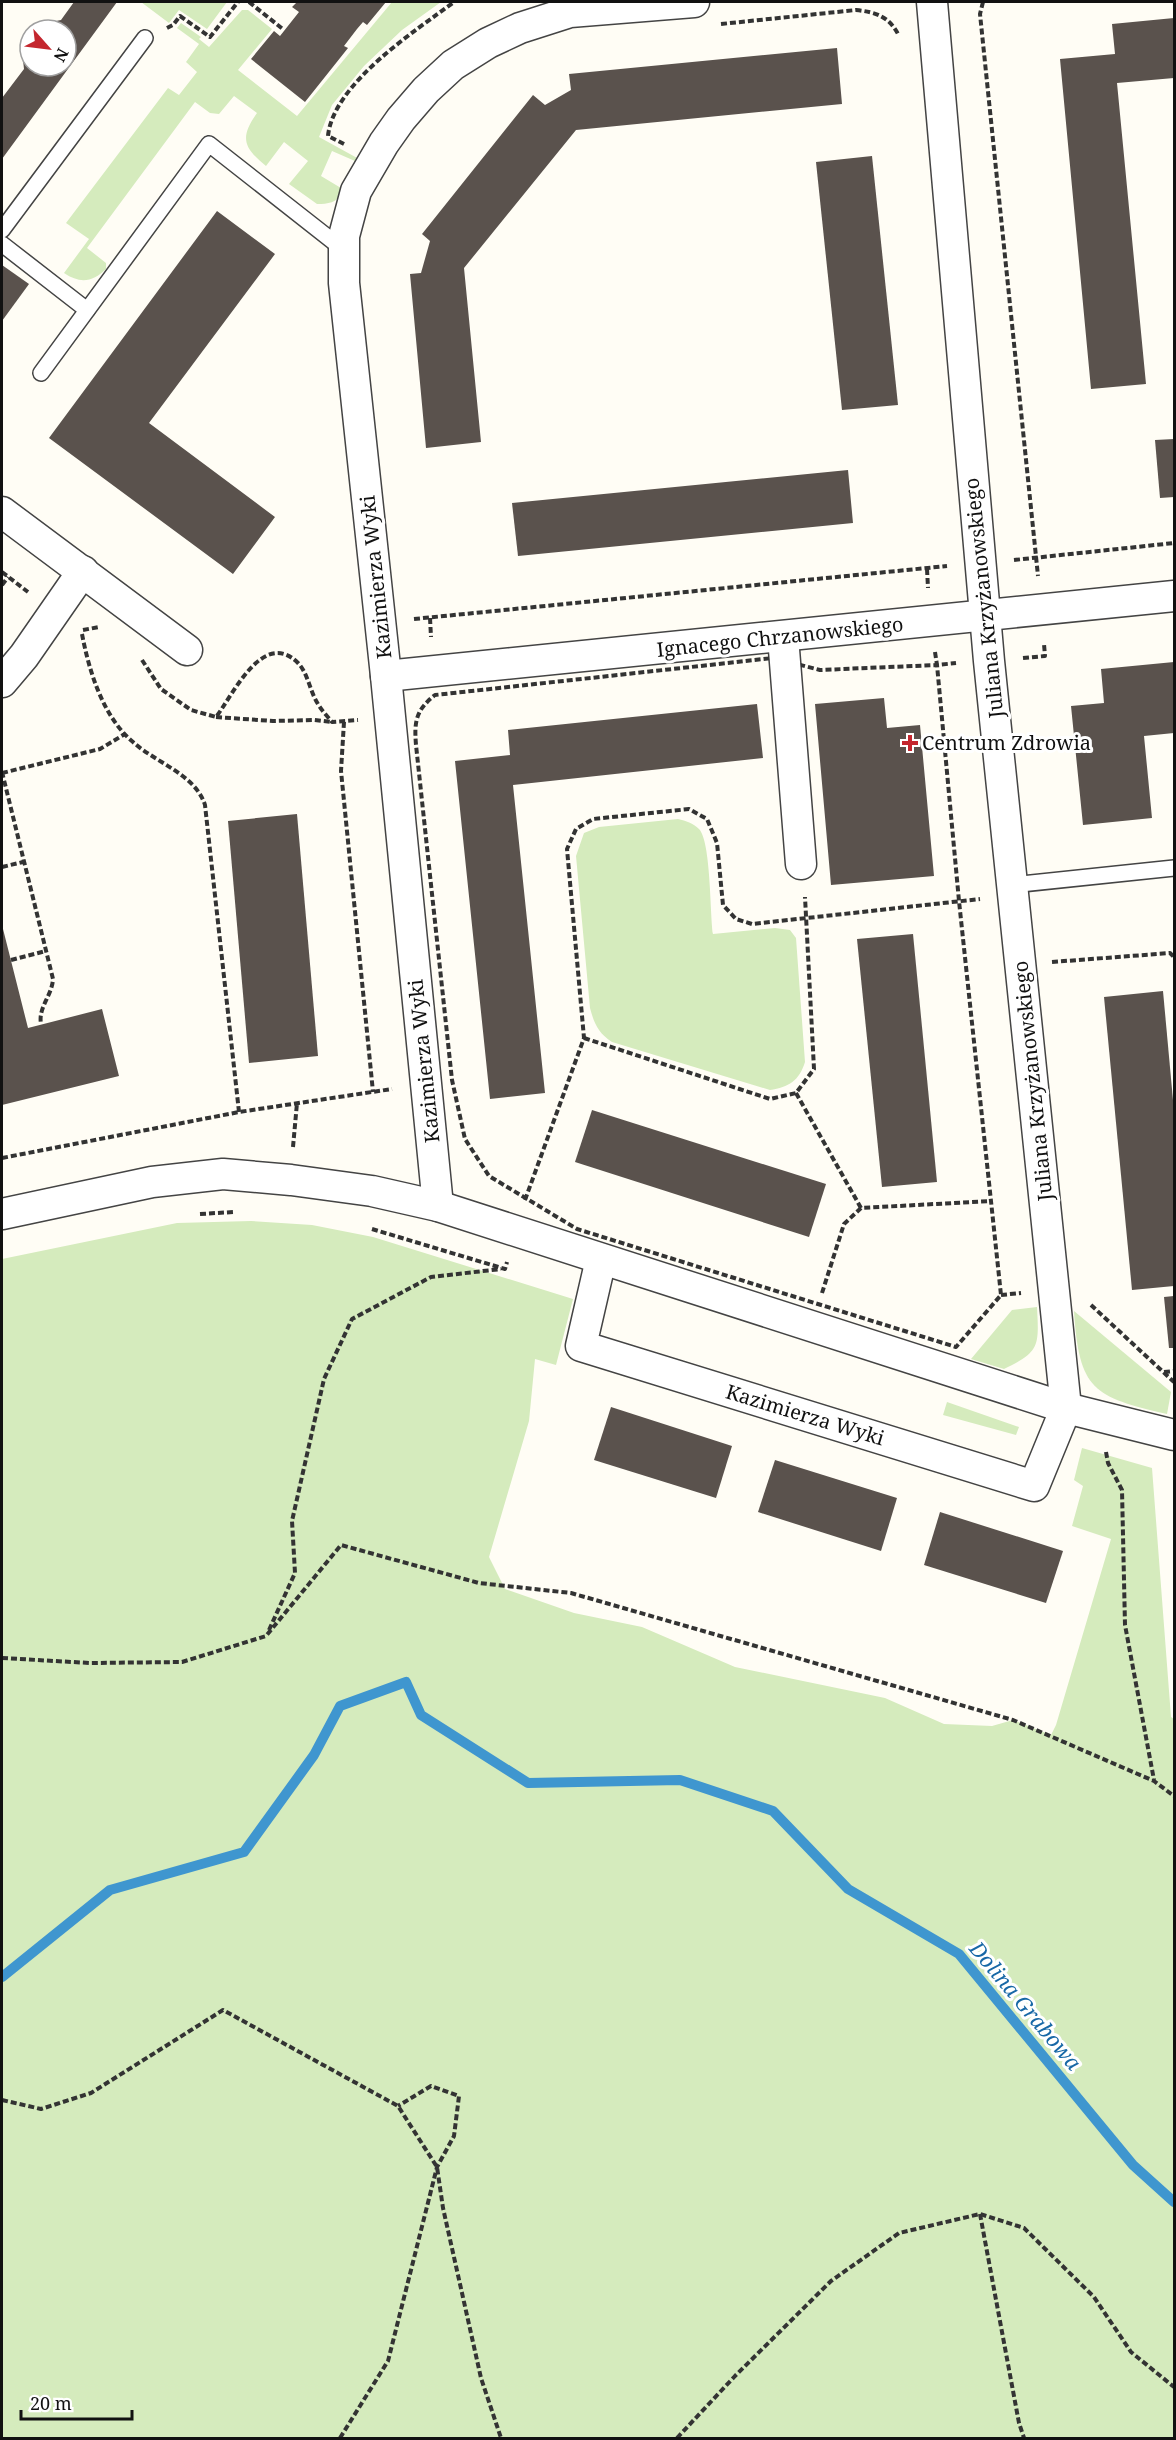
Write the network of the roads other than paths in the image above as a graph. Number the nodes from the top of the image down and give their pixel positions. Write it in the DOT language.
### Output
graph roads {
  1 [pos="694,2"];
  2 [pos="932,2"];
  3 [pos="145,38"];
  4 [pos="2,230"];
  5 [pos="2,244"];
  6 [pos="344,250"];
  7 [pos="87,310"];
  8 [pos="41,373"];
  9 [pos="2,512"];
  10 [pos="83,572"];
  11 [pos="1174,596"];
  12 [pos="985,615"];
  13 [pos="784,649"];
  14 [pos="187,650"];
  15 [pos="386,676"];
  16 [pos="2,682"];
  17 [pos="801,864"];
  18 [pos="1174,868"];
  19 [pos="1013,890"];
  20 [pos="438,1206"];
  21 [pos="2,1214"];
  22 [pos="601,1259"];
  23 [pos="1066,1408"];
  24 [pos="1174,1435"];
  1 -- 6 [label="street, Kazimierza Wyki"];
  2 -- 12 [label="street, Juliana Krzyżanowskiego"];
  3 -- 4 [label="lane"];
  5 -- 7 [label="lane"];
  6 -- 7 [label="lane"];
  6 -- 15 [label="street, Kazimierza Wyki"];
  7 -- 8 [label="lane"];
  9 -- 10 [label="street"];
  10 -- 14 [label="street"];
  10 -- 16 [label="street"];
  11 -- 12 [label="street, Ignacego Chrzanowskiego"];
  12 -- 13 [label="street, Ignacego Chrzanowskiego"];
  12 -- 19 [label="street, Juliana Krzyżanowskiego"];
  13 -- 15 [label="street, Ignacego Chrzanowskiego"];
  13 -- 17 [label="street"];
  15 -- 20 [label="street, Kazimierza Wyki"];
  18 -- 19 [label="lane"];
  19 -- 23 [label="street, Juliana Krzyżanowskiego"];
  20 -- 21 [label="street"];
  20 -- 22 [label="street"];
  22 -- 23 [label="street"];
  22 -- 23 [label="street, Kazimierza Wyki"];
  23 -- 24 [label="street"];
}
